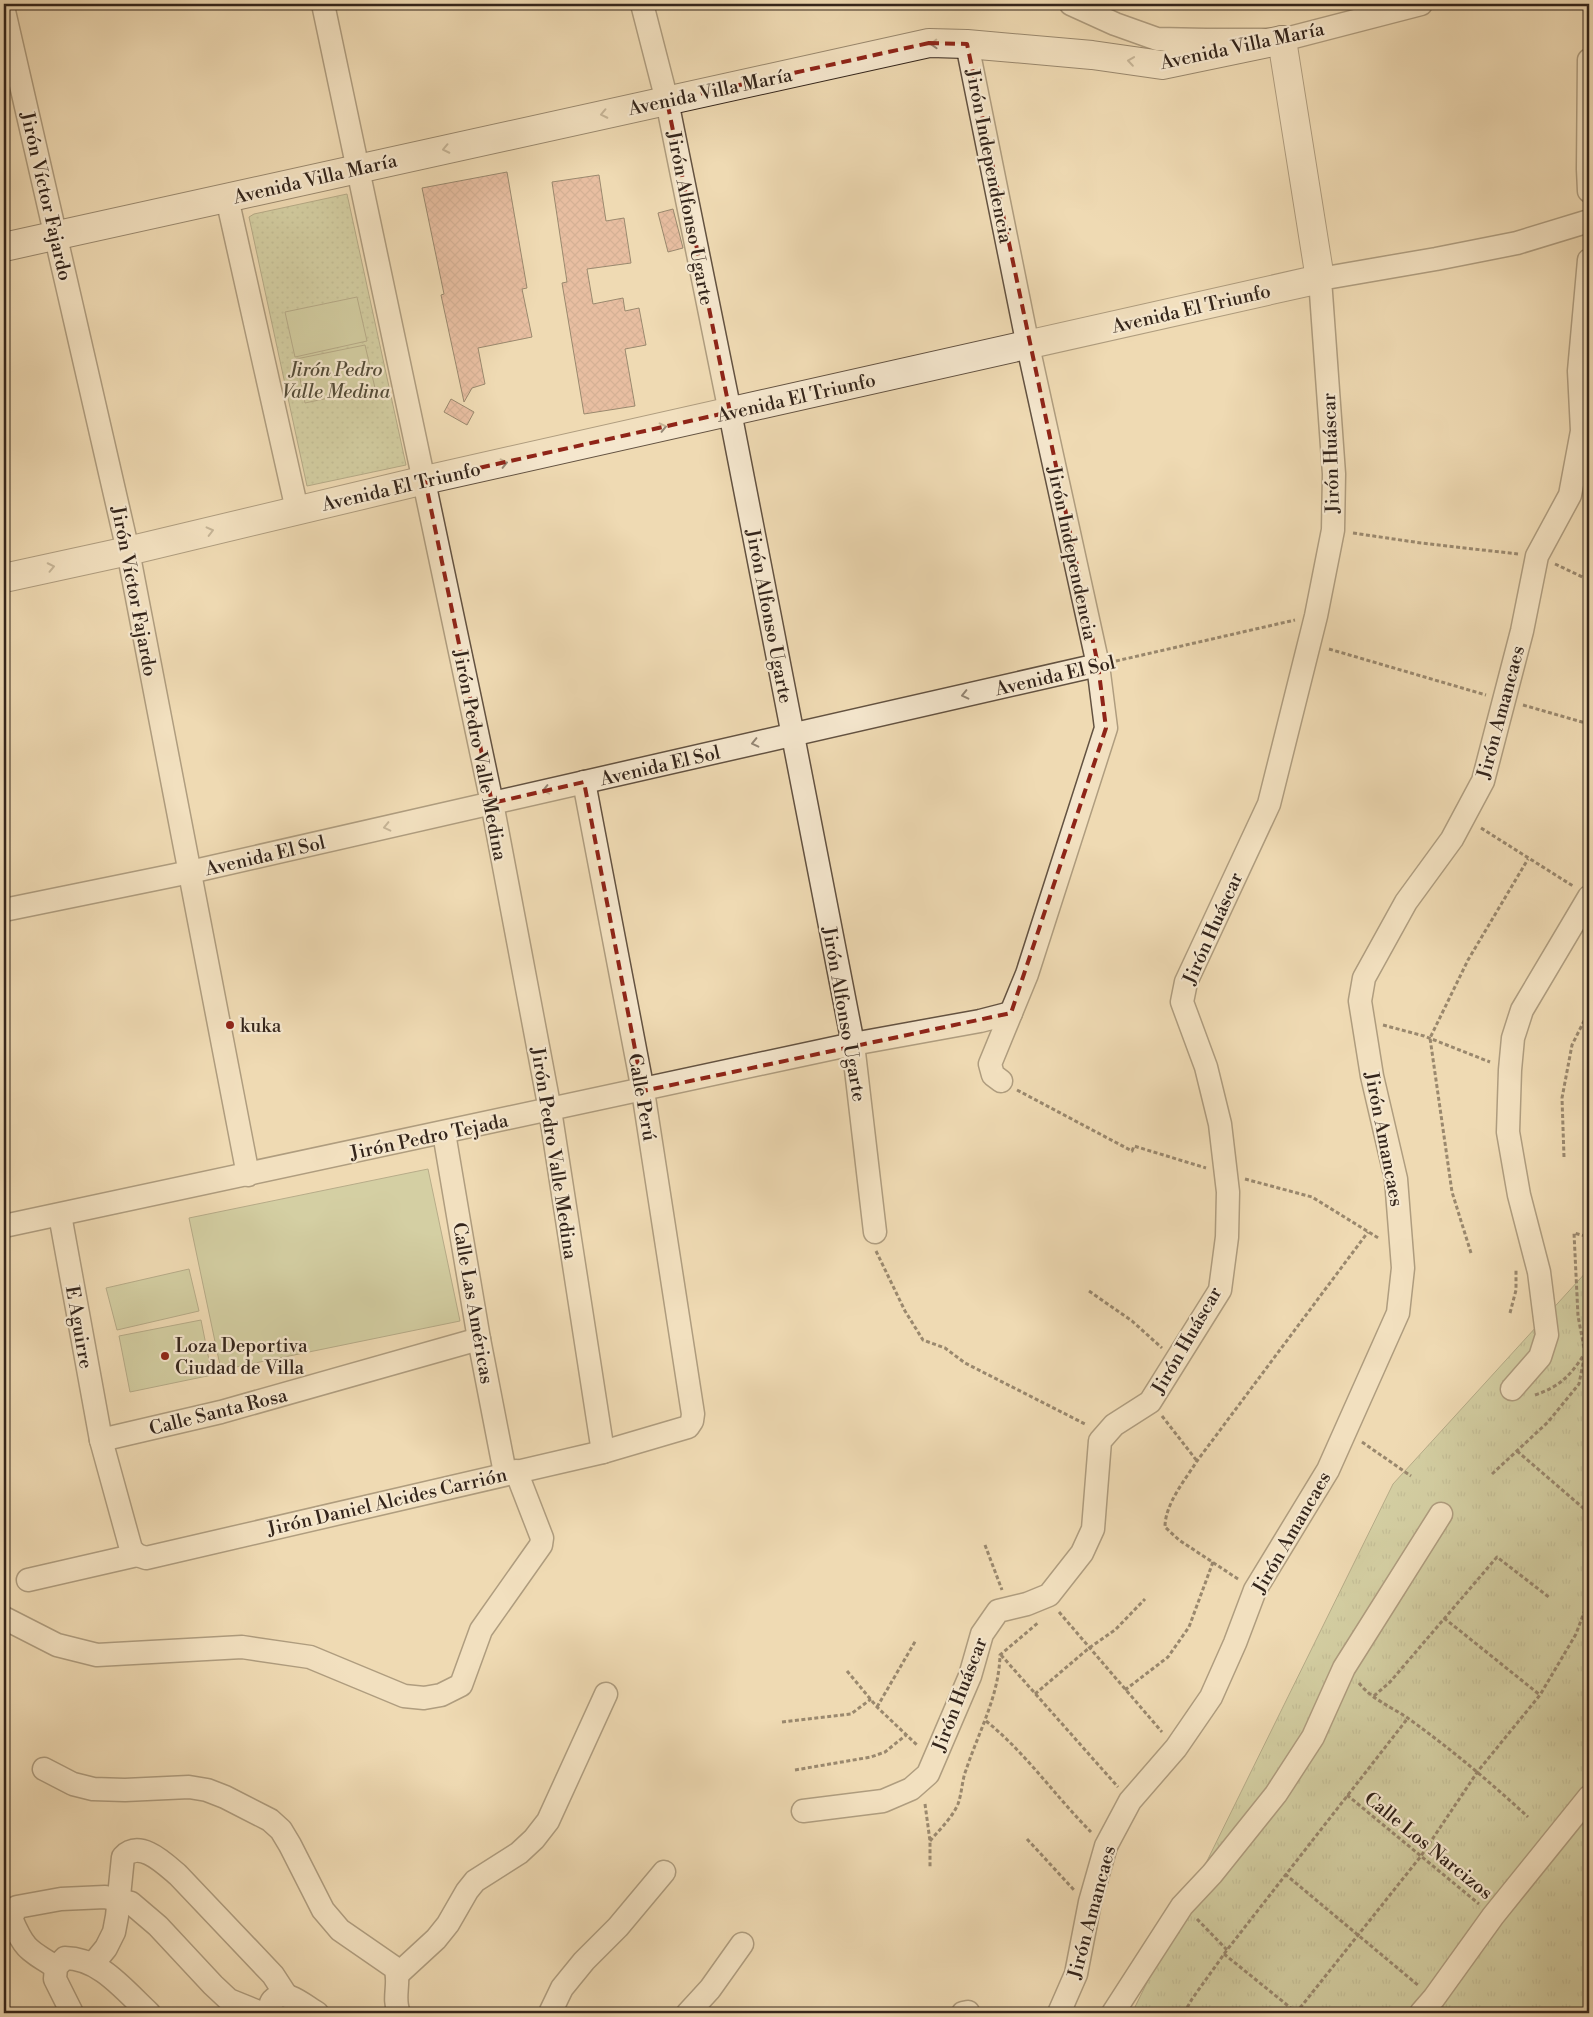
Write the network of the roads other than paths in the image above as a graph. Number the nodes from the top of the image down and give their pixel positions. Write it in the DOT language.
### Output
graph roads {
  1 [pos="324,4"];
  2 [pos="642,4"];
  3 [pos="1071,4"];
  4 [pos="1421,4"];
  5 [pos="4,12"];
  6 [pos="1282,40"];
  7 [pos="967,44"];
  8 [pos="1589,60"];
  9 [pos="667,101"];
  10 [pos="359,168"];
  11 [pos="1589,191"];
  12 [pos="227,198"];
  13 [pos="1589,221"];
  14 [pos="57,235"];
  15 [pos="4,248"];
  16 [pos="1589,260"];
  17 [pos="1320,279"];
  18 [pos="1028,346"];
  19 [pos="730,412"];
  20 [pos="425,480"];
  21 [pos="297,510"];
  22 [pos="128,551"];
  23 [pos="4,578"];
  24 [pos="1098,665"];
  25 [pos="793,734"];
  26 [pos="584,782"];
  27 [pos="492,802"];
  28 [pos="190,872"];
  29 [pos="1582,892"];
  30 [pos="4,910"];
  31 [pos="1011,1013"];
  32 [pos="853,1044"];
  33 [pos="1001,1081"];
  34 [pos="643,1091"];
  35 [pos="550,1110"];
  36 [pos="444,1133"];
  37 [pos="248,1175"];
  38 [pos="60,1214"];
  39 [pos="4,1226"];
  40 [pos="875,1232"];
  41 [pos="479,1339"];
  42 [pos="1512,1389"];
  43 [pos="693,1414"];
  44 [pos="101,1440"];
  45 [pos="603,1452"];
  46 [pos="511,1472"];
  47 [pos="1442,1514"];
  48 [pos="137,1555"];
  49 [pos="28,1580"];
  50 [pos="4,1618"];
  51 [pos="606,1694"];
  52 [pos="44,1769"];
  53 [pos="1589,1796"];
  54 [pos="803,1811"];
  55 [pos="664,1872"];
  56 [pos="118,1899"];
  57 [pos="742,1944"];
  58 [pos="93,1964"];
  59 [pos="56,1967"];
  60 [pos="398,1974"];
  61 [pos="286,1995"];
  62 [pos="1427,2006"];
  63 [pos="72,2013"];
  64 [pos="148,2013"];
  65 [pos="261,2013"];
  66 [pos="271,2013"];
  67 [pos="317,2013"];
  68 [pos="399,2013"];
  69 [pos="550,2013"];
  70 [pos="688,2013"];
  71 [pos="1060,2013"];
  72 [pos="1113,2013"];
  1 -- 10 [label="street, Jirón Pedro Valle Medina"];
  2 -- 9 [label="street, Jirón Alfonso Ugarte"];
  3 -- 6 [label="street"];
  4 -- 6 [label="street, Avenida Villa María"];
  5 -- 14 [label="street, Jirón Víctor Fajardo"];
  6 -- 7 [label="street, Avenida Villa María, one-way"];
  6 -- 17 [label="street, Jirón Huáscar"];
  7 -- 9 [label="street, Avenida Villa María, one-way"];
  7 -- 18 [label="street, Jirón Independencia"];
  8 -- 11 [label="street"];
  9 -- 10 [label="street, Avenida Villa María, one-way"];
  9 -- 19 [label="street, Jirón Alfonso Ugarte"];
  10 -- 12 [label="street, Avenida Villa María"];
  10 -- 20 [label="street, Jirón Pedro Valle Medina"];
  12 -- 14 [label="street, Avenida Villa María"];
  12 -- 21 [label="street"];
  13 -- 17 [label="street, Avenida El Triunfo"];
  14 -- 15 [label="street, Avenida Villa María"];
  14 -- 22 [label="street, Jirón Víctor Fajardo"];
  16 -- 71 [label="street, Jirón Amancaes"];
  17 -- 18 [label="street, Avenida El Triunfo"];
  17 -- 54 [label="street, Jirón Huáscar"];
  18 -- 19 [label="street, Avenida El Triunfo"];
  18 -- 24 [label="street, Jirón Independencia"];
  20 -- 19 [label="street, Avenida El Triunfo, one-way"];
  19 -- 25 [label="street, Jirón Alfonso Ugarte"];
  20 -- 21 [label="street, Avenida El Triunfo"];
  20 -- 27 [label="street, Jirón Pedro Valle Medina"];
  22 -- 21 [label="street, Avenida El Triunfo, one-way"];
  23 -- 22 [label="street, Avenida El Triunfo, one-way"];
  22 -- 28 [label="street, Jirón Víctor Fajardo"];
  24 -- 25 [label="street, Avenida El Sol, one-way"];
  24 -- 31 [label="street, Jirón Independencia"];
  25 -- 26 [label="street, Avenida El Sol, one-way"];
  25 -- 32 [label="street, Jirón Alfonso Ugarte"];
  26 -- 27 [label="street, Avenida El Sol, one-way"];
  26 -- 34 [label="street, Calle Perú"];
  27 -- 28 [label="street, Avenida El Sol, one-way"];
  27 -- 35 [label="street, Jirón Pedro Valle Medina"];
  28 -- 30 [label="street, Avenida El Sol"];
  28 -- 37 [label="street, Jirón Víctor Fajardo"];
  29 -- 42 [label="street"];
  31 -- 32 [label="street"];
  31 -- 33 [label="street, Jirón Independencia"];
  32 -- 34 [label="street, Jirón Pedro Tejada"];
  32 -- 40 [label="street, Jirón Alfonso Ugarte"];
  34 -- 35 [label="street, Jirón Pedro Tejada"];
  34 -- 43 [label="street, Calle Perú"];
  35 -- 36 [label="street, Jirón Pedro Tejada"];
  35 -- 45 [label="street, Jirón Pedro Valle Medina"];
  36 -- 37 [label="street, Jirón Pedro Tejada"];
  36 -- 41 [label="street, Calle Las Américas"];
  37 -- 38 [label="street, Jirón Pedro Tejada"];
  38 -- 39 [label="street, Jirón Pedro Tejada"];
  38 -- 44 [label="street, E Aguirre"];
  41 -- 44 [label="street, Calle Santa Rosa"];
  41 -- 46 [label="street, Calle Las Américas"];
  43 -- 45 [label="street, Jirón Daniel Alcides Carrión"];
  44 -- 48 [label="street, E Aguirre"];
  45 -- 46 [label="street, Jirón Daniel Alcides Carrión"];
  46 -- 48 [label="street, Jirón Daniel Alcides Carrión"];
  46 -- 50 [label="street, Calle Las Américas"];
  47 -- 72 [label="street"];
  48 -- 49 [label="street, Jirón Daniel Alcides Carrión"];
  51 -- 60 [label="street"];
  52 -- 60 [label="street"];
  53 -- 62 [label="street"];
  55 -- 69 [label="street"];
  56 -- 58 [label="street"];
  56 -- 59 [label="street"];
  56 -- 61 [label="street"];
  56 -- 65 [label="street"];
  57 -- 70 [label="street"];
  58 -- 59 [label="street"];
  58 -- 64 [label="street"];
  59 -- 63 [label="street"];
  60 -- 68 [label="street"];
  61 -- 66 [label="street"];
  61 -- 67 [label="street"];
}
